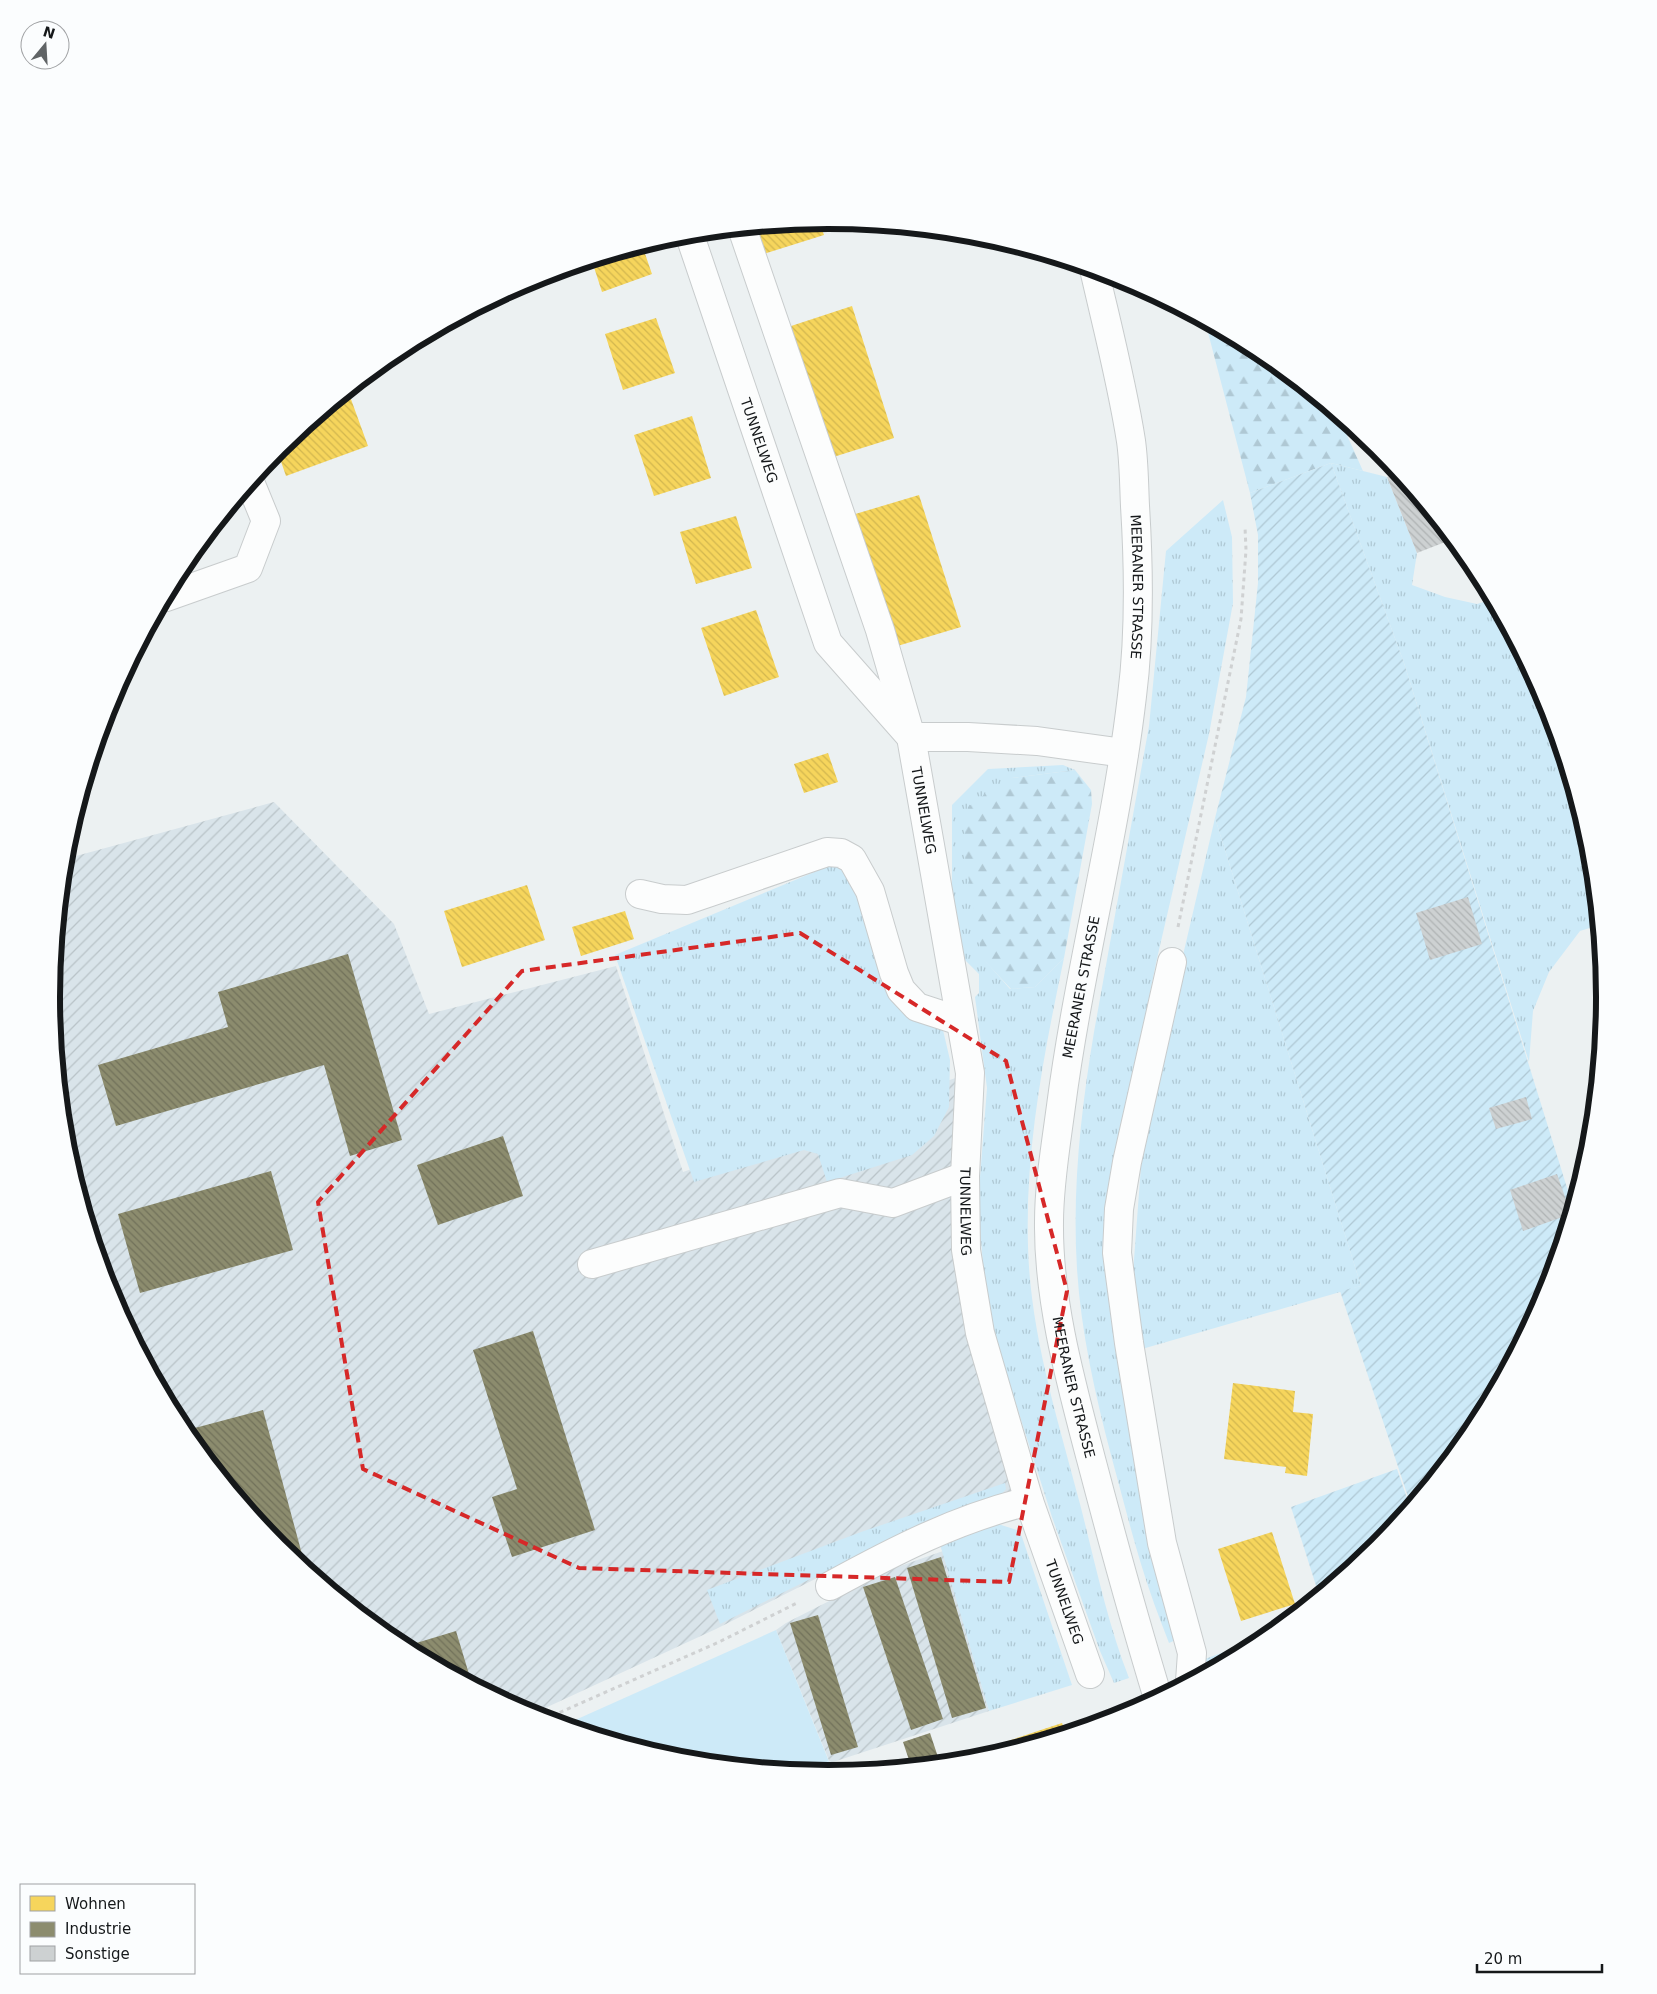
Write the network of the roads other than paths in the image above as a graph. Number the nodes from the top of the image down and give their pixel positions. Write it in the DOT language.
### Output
graph roads {
  1 [pos="744,233"];
  2 [pos="691,241"];
  3 [pos="1096,277"];
  4 [pos="253,488"];
  5 [pos="176,593"];
  6 [pos="911,737"];
  7 [pos="1124,753"];
  8 [pos="640,894"];
  9 [pos="1172,962"];
  10 [pos="960,1021"];
  11 [pos="965,1176"];
  12 [pos="592,1264"];
  13 [pos="1029,1501"];
  14 [pos="830,1586"];
  15 [pos="1090,1674"];
  16 [pos="1190,1675"];
  17 [pos="1156,1692"];
  1 -- 6 [label="street, TUNNELWEG"];
  2 -- 6 [label="street, TUNNELWEG"];
  3 -- 7 [label="street, MEERANER STRASSE"];
  4 -- 5 [label="street"];
  6 -- 7 [label="street"];
  6 -- 10 [label="street, TUNNELWEG"];
  7 -- 17 [label="street, MEERANER STRASSE"];
  8 -- 10 [label="street"];
  9 -- 16 [label="street"];
  10 -- 11 [label="street, TUNNELWEG"];
  11 -- 12 [label="street"];
  11 -- 13 [label="street, TUNNELWEG"];
  13 -- 14 [label="street"];
  13 -- 15 [label="street, TUNNELWEG"];
}
